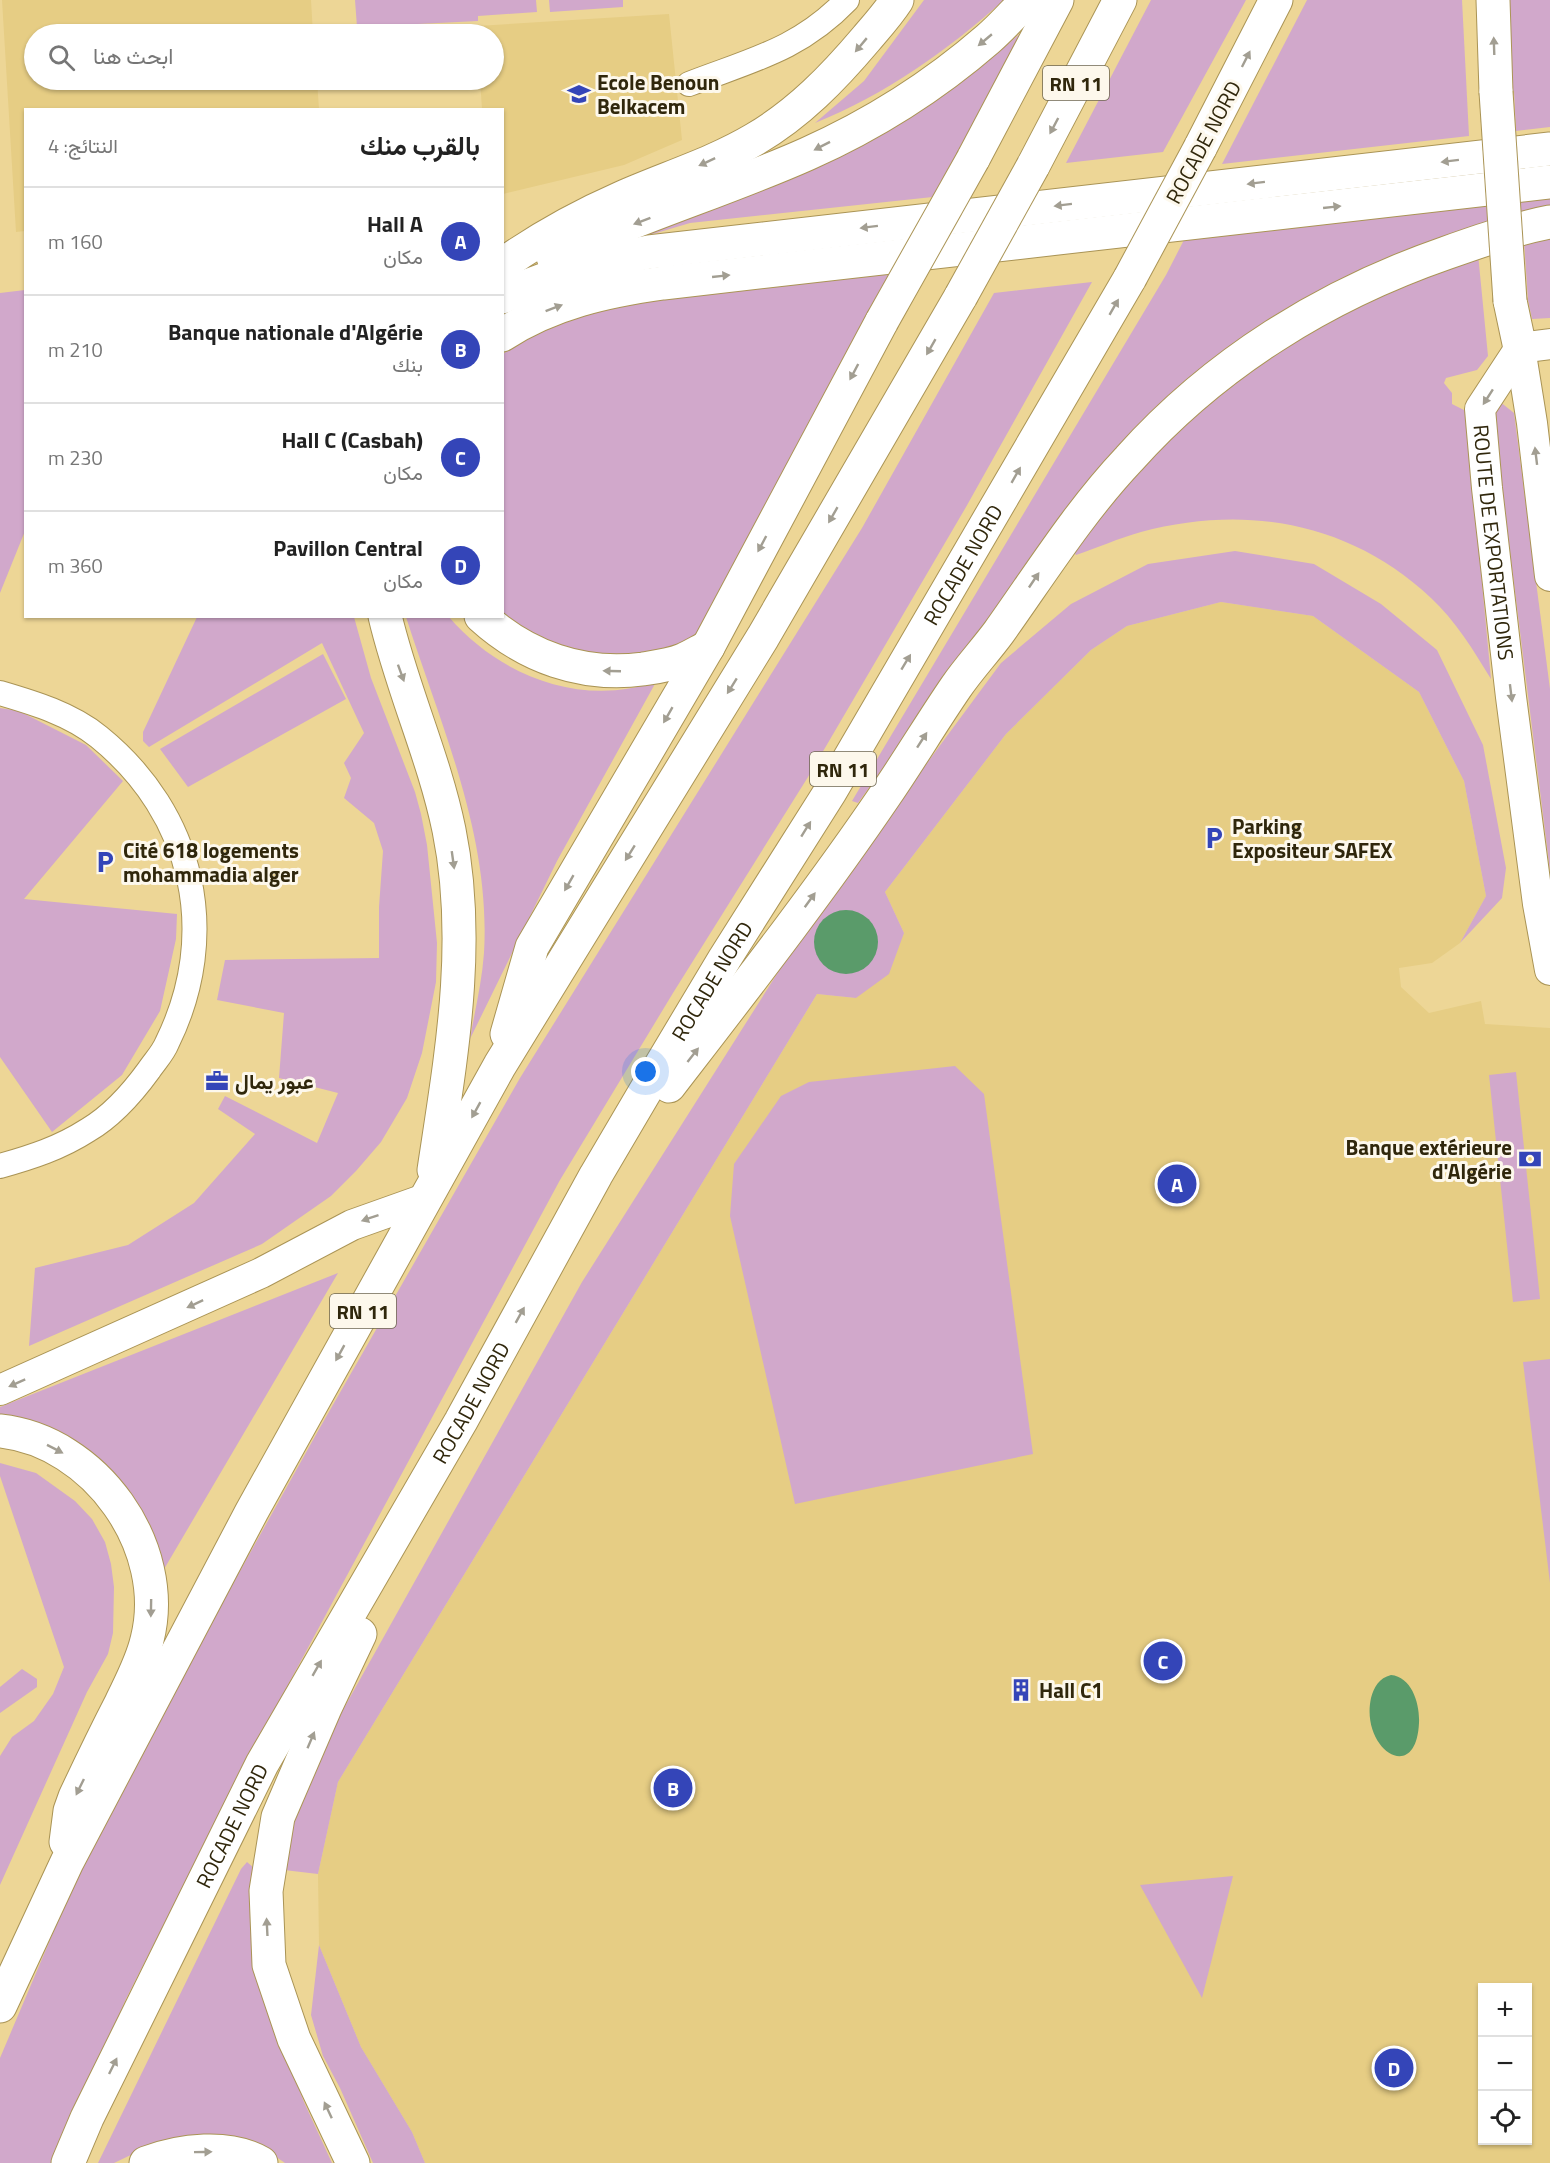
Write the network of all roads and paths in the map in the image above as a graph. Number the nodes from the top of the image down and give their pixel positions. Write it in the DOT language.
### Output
graph roads {
  1 [pos="847,0"];
  2 [pos="897,0"];
  3 [pos="1027,0"];
  4 [pos="1057,0"];
  5 [pos="1120,0"];
  6 [pos="1276,0"];
  7 [pos="1493,0"];
  8 [pos="689,84"];
  9 [pos="1550,149"];
  10 [pos="1550,182"];
  11 [pos="1550,222"];
  12 [pos="504,264"];
  13 [pos="504,284"];
  14 [pos="504,296"];
  15 [pos="504,334"];
  16 [pos="1535,346"];
  17 [pos="1550,576"];
  18 [pos="385,618"];
  19 [pos="483,618"];
  20 [pos="708,646"];
  21 [pos="0,693"];
  22 [pos="1544,903"];
  23 [pos="1550,969"];
  24 [pos="500,1065"];
  25 [pos="0,1166"];
  26 [pos="428,1195"];
  27 [pos="551,1258"];
  28 [pos="0,1390"];
  29 [pos="461,1421"];
  30 [pos="0,1431"];
  31 [pos="67,1862"];
  32 [pos="0,2007"];
  33 [pos="68,2163"];
  34 [pos="146,2163"];
  35 [pos="261,2163"];
  36 [pos="353,2163"];
  1 -- 8 [label="street"];
  2 -- 12 [label="highway, one-way"];
  3 -- 13 [label="highway, one-way"];
  4 -- 20 [label="highway, one-way, bridge"];
  5 -- 24 [label="highway, RN 11, one-way, bridge"];
  27 -- 6 [label="highway, ROCADE NORD / RN 11, one-way, bridge"];
  16 -- 7 [label="highway, one-way, bridge"];
  9 -- 14 [label="highway, one-way"];
  15 -- 10 [label="highway, one-way"];
  27 -- 11 [label="highway, one-way"];
  17 -- 16 [label="street, one-way"];
  16 -- 22 [label="street, ROUTE DE EXPORTATIONS, one-way"];
  18 -- 26 [label="highway, one-way"];
  20 -- 19 [label="highway, one-way"];
  20 -- 24 [label="highway, one-way"];
  21 -- 25 [label="street"];
  22 -- 23 [label="street, ROUTE DE EXPORTATIONS"];
  24 -- 26 [label="highway, RN 11, one-way"];
  26 -- 28 [label="street, one-way"];
  26 -- 31 [label="highway, RN 11, one-way"];
  29 -- 27 [label="highway, ROCADE NORD / RN 11, one-way"];
  33 -- 29 [label="highway, ROCADE NORD / RN 11, one-way"];
  36 -- 29 [label="highway, one-way"];
  30 -- 31 [label="highway, one-way"];
  31 -- 32 [label="highway, RN 11"];
  34 -- 35 [label="highway, one-way"];
}
